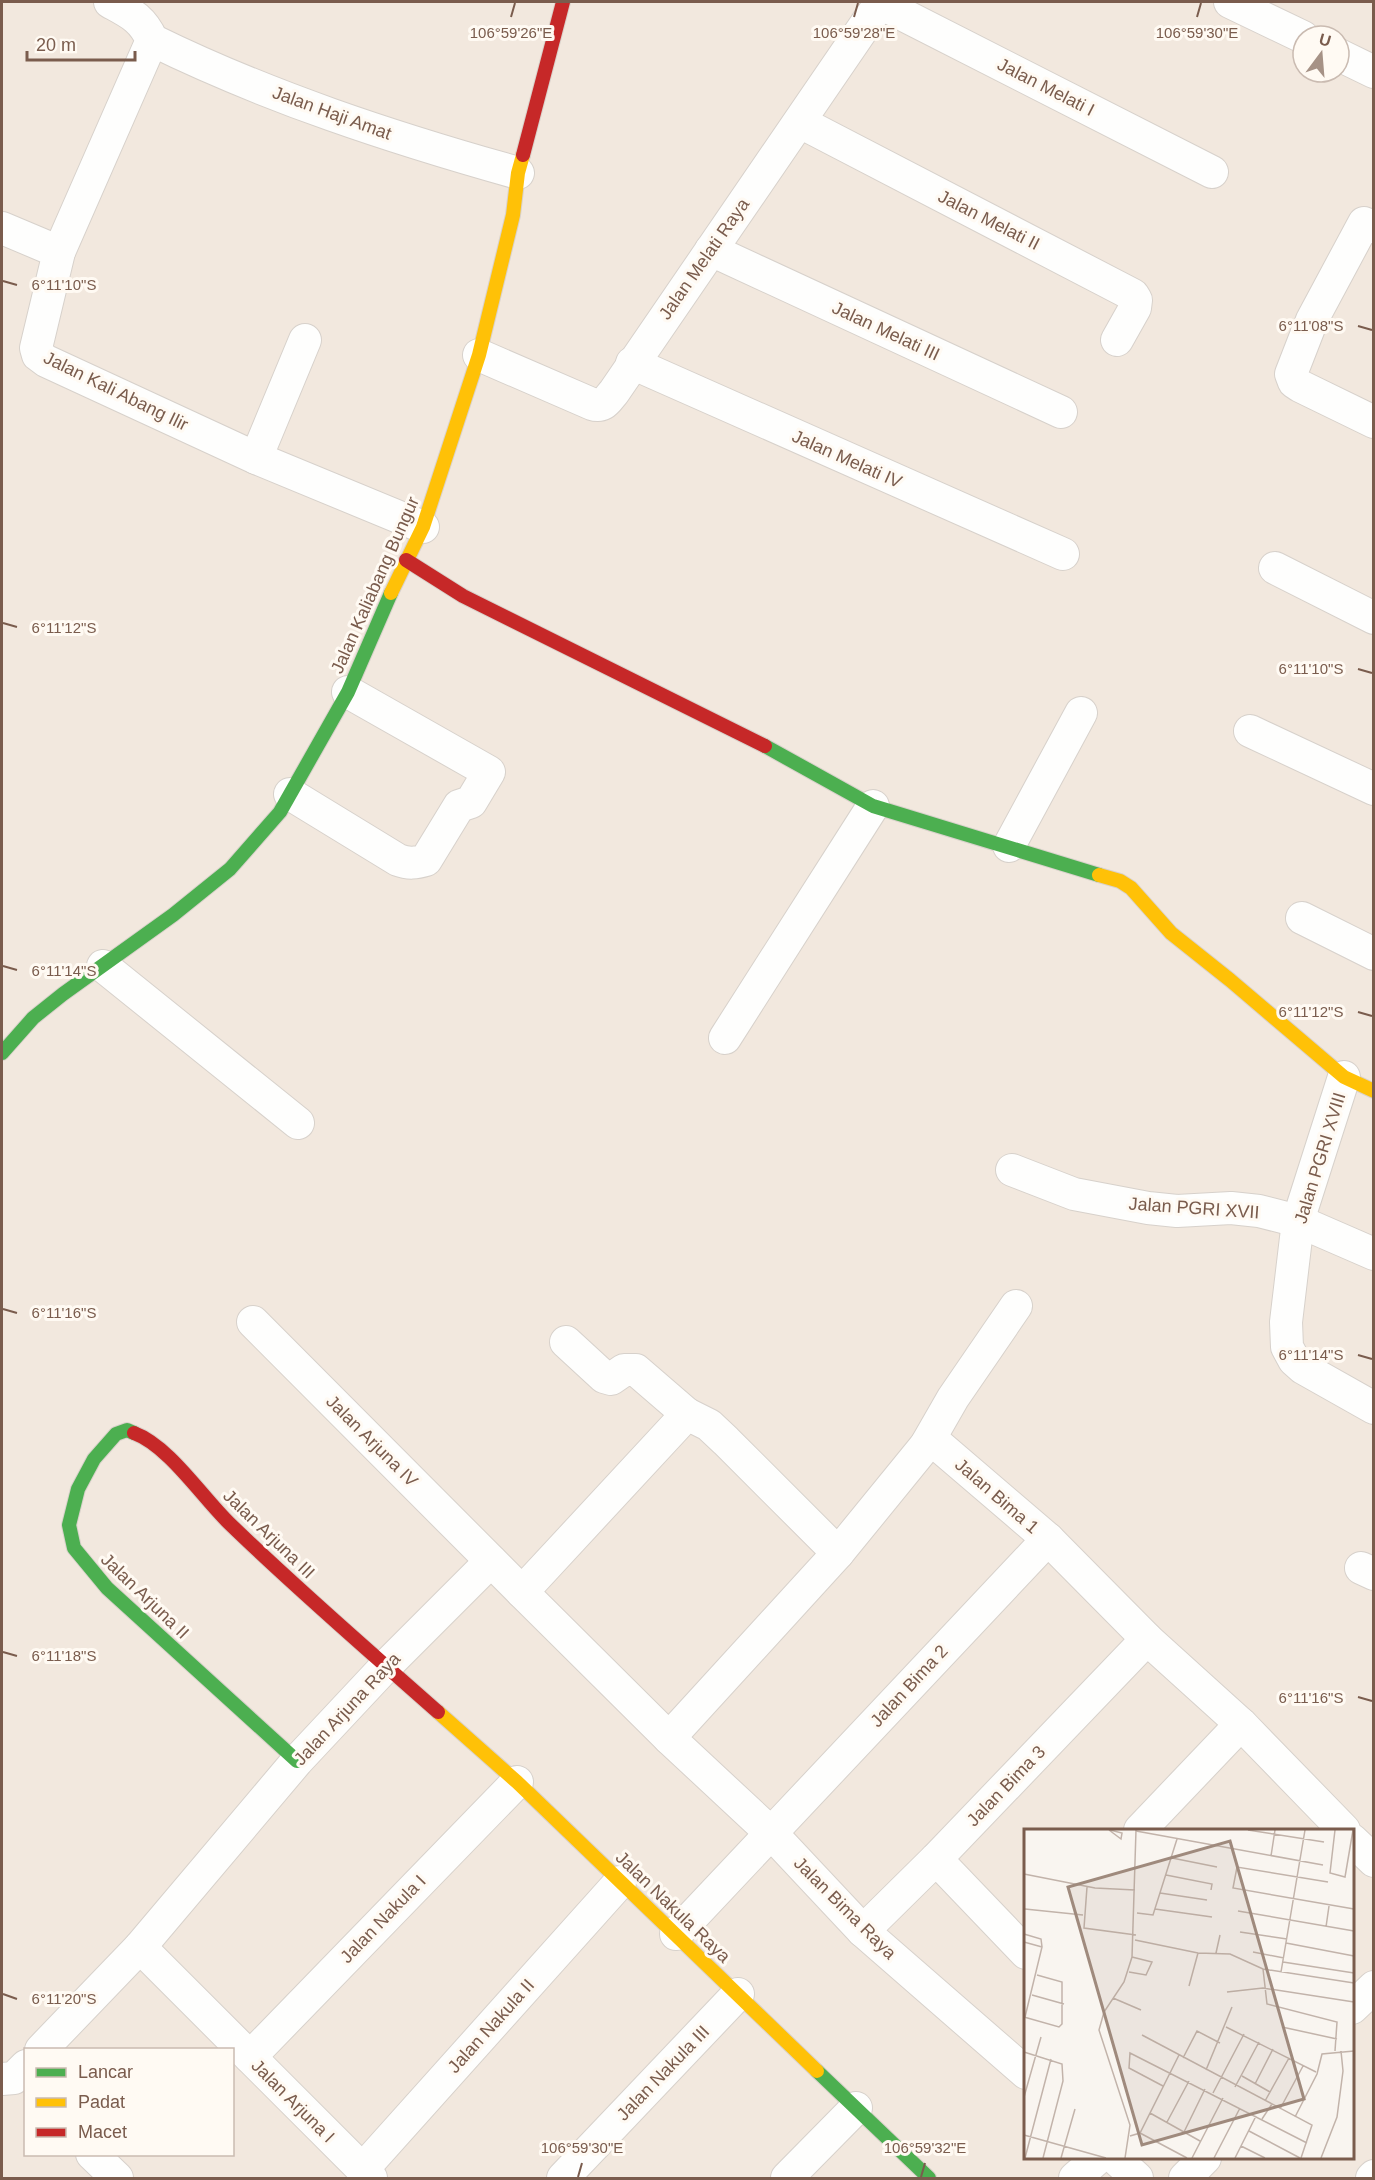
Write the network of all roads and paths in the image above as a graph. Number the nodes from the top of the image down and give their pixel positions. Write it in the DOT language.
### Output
graph roads {
  1 [pos="110,2"];
  2 [pos="563,2"];
  3 [pos="880,2"];
  4 [pos="1230,2"];
  5 [pos="1291,32"];
  6 [pos="152,40"];
  7 [pos="1351,61"];
  8 [pos="1374,72"];
  9 [pos="800,122"];
  10 [pos="1212,172"];
  11 [pos="518,173"];
  12 [pos="1369,225"];
  13 [pos="2,228"];
  14 [pos="711,250"];
  15 [pos="59,252"];
  16 [pos="305,340"];
  17 [pos="1117,340"];
  18 [pos="479,355"];
  19 [pos="632,363"];
  20 [pos="1061,412"];
  21 [pos="1374,422"];
  22 [pos="256,458"];
  23 [pos="423,527"];
  24 [pos="1063,554"];
  25 [pos="406,560"];
  26 [pos="1275,568"];
  27 [pos="1374,618"];
  28 [pos="348,692"];
  29 [pos="1081,713"];
  30 [pos="1250,731"];
  31 [pos="1374,789"];
  32 [pos="290,794"];
  33 [pos="873,806"];
  34 [pos="1009,846"];
  35 [pos="1302,918"];
  36 [pos="1374,954"];
  37 [pos="102,966"];
  38 [pos="725,1038"];
  39 [pos="2,1053"];
  40 [pos="1344,1077"];
  41 [pos="1374,1091"];
  42 [pos="298,1123"];
  43 [pos="1012,1170"];
  44 [pos="1298,1221"];
  45 [pos="1374,1254"];
  46 [pos="1016,1306"];
  47 [pos="253,1322"];
  48 [pos="566,1341"];
  49 [pos="1374,1408"];
  50 [pos="687,1414"];
  51 [pos="127,1430"];
  52 [pos="926,1445"];
  53 [pos="1048,1539"];
  54 [pos="838,1553"];
  55 [pos="491,1561"];
  56 [pos="522,1592"];
  57 [pos="1147,1640"];
  58 [pos="385,1667"];
  59 [pos="1240,1724"];
  60 [pos="669,1738"];
  61 [pos="297,1761"];
  62 [pos="517,1782"];
  63 [pos="1141,1829"];
  64 [pos="1343,1829"];
  65 [pos="771,1833"];
  66 [pos="1354,1841"];
  67 [pos="936,1859"];
  68 [pos="1374,1861"];
  69 [pos="620,1882"];
  70 [pos="862,1931"];
  71 [pos="676,1934"];
  72 [pos="140,1947"];
  73 [pos="1024,1952"];
  74 [pos="1374,1987"];
  75 [pos="738,1994"];
  76 [pos="1354,2007"];
  77 [pos="42,2048"];
  78 [pos="250,2057"];
  79 [pos="1024,2071"];
  80 [pos="856,2108"];
  81 [pos="95,2156"];
  82 [pos="1096,2159"];
  83 [pos="1117,2159"];
  84 [pos="1203,2159"];
  85 [pos="366,2174"];
  86 [pos="117,2178"];
  87 [pos="563,2178"];
  88 [pos="787,2178"];
  89 [pos="929,2178"];
  90 [pos="1075,2178"];
  91 [pos="1137,2178"];
  92 [pos="1185,2178"];
  1 -- 6 [label="street"];
  2 -- 11 [label="street, Jalan Kaliabang Bungur"];
  3 -- 9 [label="street, Jalan Melati Raya"];
  3 -- 10 [label="street, Jalan Melati I"];
  4 -- 5 [label="street"];
  6 -- 11 [label="street, Jalan Haji Amat"];
  6 -- 15 [label="street, Jalan Kali Abang Ilir"];
  7 -- 8 [label="street"];
  9 -- 14 [label="street, Jalan Melati Raya"];
  9 -- 17 [label="street, Jalan Melati II"];
  11 -- 18 [label="street, Jalan Kaliabang Bungur"];
  12 -- 21 [label="street"];
  13 -- 15 [label="street"];
  14 -- 19 [label="street, Jalan Melati Raya"];
  14 -- 20 [label="street, Jalan Melati III"];
  15 -- 22 [label="street, Jalan Kali Abang Ilir"];
  16 -- 22 [label="street"];
  18 -- 19 [label="street, Jalan Melati Raya"];
  18 -- 23 [label="street, Jalan Kaliabang Bungur"];
  19 -- 24 [label="street, Jalan Melati IV"];
  22 -- 23 [label="street, Jalan Kali Abang Ilir"];
  23 -- 25 [label="street, Jalan Kaliabang Bungur"];
  25 -- 28 [label="street, Jalan Kaliabang Bungur"];
  25 -- 33 [label="street"];
  26 -- 27 [label="street"];
  28 -- 32 [label="street, Jalan Kaliabang Bungur"];
  28 -- 32 [label="street"];
  29 -- 34 [label="street"];
  30 -- 31 [label="street"];
  32 -- 37 [label="street, Jalan Kaliabang Bungur"];
  33 -- 34 [label="street"];
  33 -- 38 [label="street"];
  34 -- 40 [label="street"];
  35 -- 36 [label="street"];
  37 -- 39 [label="street, Jalan Kaliabang Bungur"];
  37 -- 42 [label="street"];
  40 -- 41 [label="street"];
  40 -- 44 [label="street, Jalan PGRI XVIII"];
  43 -- 44 [label="street, Jalan PGRI XVII"];
  44 -- 45 [label="street, Jalan PGRI XVII"];
  44 -- 49 [label="street, Jalan PGRI XVIII"];
  46 -- 52 [label="street"];
  47 -- 55 [label="street, Jalan Arjuna IV"];
  48 -- 50 [label="street"];
  50 -- 54 [label="street"];
  50 -- 56 [label="street"];
  51 -- 58 [label="street, Jalan Arjuna III"];
  51 -- 61 [label="street, Jalan Arjuna II"];
  52 -- 53 [label="street, Jalan Bima 1"];
  52 -- 54 [label="street"];
  53 -- 57 [label="street, Jalan Bima 1"];
  53 -- 65 [label="street, Jalan Bima 2"];
  54 -- 60 [label="street"];
  55 -- 56 [label="street"];
  55 -- 58 [label="street, Jalan Arjuna Raya"];
  56 -- 60 [label="street"];
  57 -- 59 [label="street, Jalan Bima 1"];
  57 -- 67 [label="street, Jalan Bima 3"];
  58 -- 61 [label="street, Jalan Arjuna Raya"];
  58 -- 62 [label="street, Jalan Nakula Raya"];
  59 -- 63 [label="street"];
  59 -- 64 [label="street, Jalan Bima 1"];
  60 -- 65 [label="street, Jalan Bima Raya"];
  61 -- 72 [label="street, Jalan Arjuna Raya"];
  62 -- 69 [label="street, Jalan Nakula Raya"];
  62 -- 78 [label="street, Jalan Nakula I"];
  65 -- 70 [label="street, Jalan Bima Raya"];
  65 -- 71 [label="street, Jalan Bima 2"];
  66 -- 68 [label="street"];
  67 -- 70 [label="street, Jalan Bima 3"];
  67 -- 73 [label="street"];
  69 -- 71 [label="street, Jalan Nakula Raya"];
  69 -- 85 [label="street, Jalan Nakula II"];
  70 -- 79 [label="street, Jalan Bima Raya"];
  71 -- 75 [label="street, Jalan Nakula Raya"];
  72 -- 77 [label="street, Jalan Arjuna Raya"];
  72 -- 78 [label="street, Jalan Arjuna I"];
  74 -- 76 [label="street"];
  75 -- 80 [label="street, Jalan Nakula Raya"];
  75 -- 87 [label="street, Jalan Nakula III"];
  78 -- 85 [label="street, Jalan Arjuna I"];
  80 -- 88 [label="street"];
  80 -- 89 [label="street, Jalan Nakula Raya"];
  81 -- 86 [label="street"];
  82 -- 90 [label="street"];
  83 -- 91 [label="street"];
  84 -- 92 [label="street"];
}
